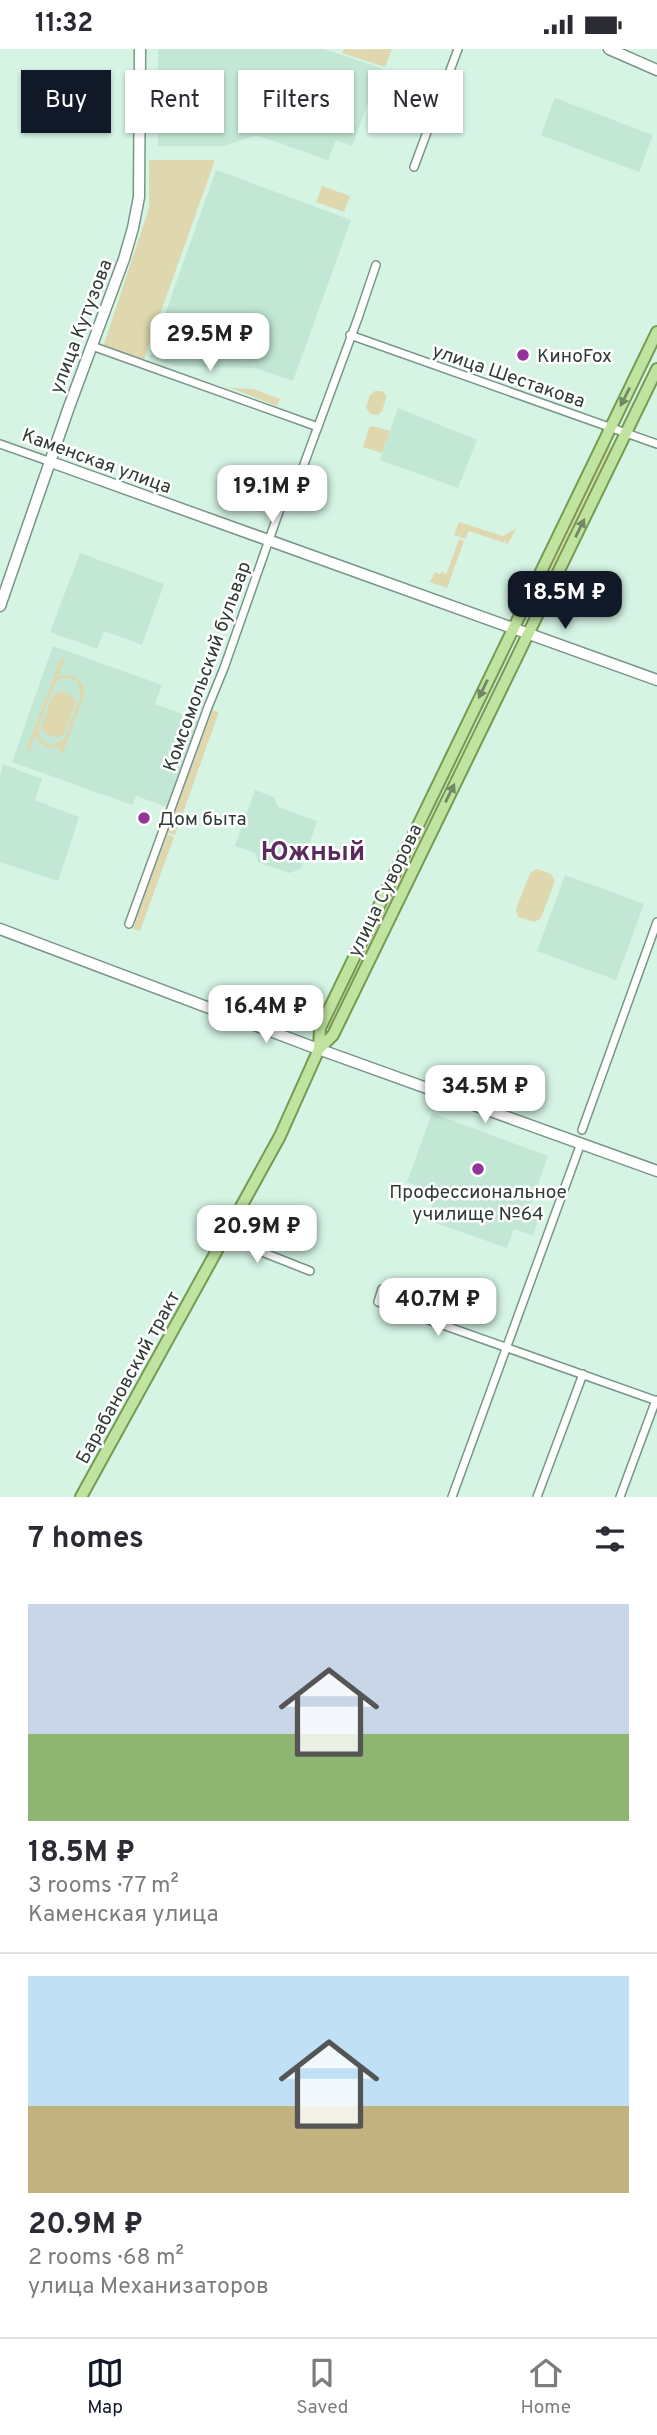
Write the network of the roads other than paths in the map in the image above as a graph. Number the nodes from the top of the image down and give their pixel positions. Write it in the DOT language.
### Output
graph roads {
  1 [pos="140,49"];
  2 [pos="458,49"];
  3 [pos="609,49"];
  4 [pos="657,70"];
  5 [pos="414,167"];
  6 [pos="376,265"];
  7 [pos="657,332"];
  8 [pos="350,335"];
  9 [pos="92,346"];
  10 [pos="657,369"];
  11 [pos="318,427"];
  12 [pos="611,427"];
  13 [pos="626,433"];
  14 [pos="0,444"];
  15 [pos="657,444"];
  16 [pos="51,462"];
  17 [pos="269,540"];
  18 [pos="0,606"];
  19 [pos="513,628"];
  20 [pos="528,634"];
  21 [pos="657,680"];
  22 [pos="657,922"];
  23 [pos="129,924"];
  24 [pos="0,929"];
  25 [pos="319,1049"];
  26 [pos="582,1130"];
  27 [pos="580,1143"];
  28 [pos="657,1171"];
  29 [pos="233,1222"];
  30 [pos="310,1271"];
  31 [pos="382,1289"];
  32 [pos="507,1346"];
  33 [pos="583,1374"];
  34 [pos="657,1401"];
  35 [pos="81,1497"];
  36 [pos="452,1497"];
  37 [pos="537,1497"];
  38 [pos="620,1497"];
  1 -- 9 [label="street, улица Кутузова"];
  2 -- 5 [label="street"];
  3 -- 4 [label="street"];
  6 -- 8 [label="street, Комсомольский бульвар"];
  7 -- 12 [label="main road, улица Суворова, one-way"];
  8 -- 11 [label="street, Комсомольский бульвар"];
  8 -- 12 [label="street, улица Шестакова"];
  9 -- 11 [label="street"];
  9 -- 16 [label="street, улица Кутузова"];
  10 -- 13 [label="main road, улица Суворова"];
  11 -- 17 [label="street, Комсомольский бульвар"];
  12 -- 13 [label="street, улица Шестакова"];
  12 -- 19 [label="main road, улица Суворова"];
  13 -- 15 [label="street, улица Шестакова"];
  20 -- 13 [label="main road, улица Суворова, one-way"];
  14 -- 16 [label="street, Каменская улица"];
  16 -- 17 [label="street, Каменская улица"];
  16 -- 18 [label="street, улица Кутузова"];
  17 -- 19 [label="street, Каменская улица"];
  17 -- 23 [label="street, Комсомольский бульвар"];
  19 -- 20 [label="street, Каменская улица"];
  19 -- 25 [label="main road, улица Суворова, one-way"];
  20 -- 21 [label="street, Каменская улица"];
  25 -- 20 [label="main road, улица Суворова, one-way"];
  22 -- 26 [label="street"];
  24 -- 25 [label="street"];
  25 -- 27 [label="street"];
  25 -- 29 [label="main road, Барабановский тракт"];
  27 -- 28 [label="street"];
  27 -- 32 [label="street"];
  29 -- 30 [label="street"];
  29 -- 35 [label="main road, Барабановский тракт"];
  31 -- 32 [label="street"];
  32 -- 33 [label="street"];
  32 -- 36 [label="street"];
  33 -- 34 [label="street"];
  33 -- 37 [label="street"];
  34 -- 38 [label="street"];
}
